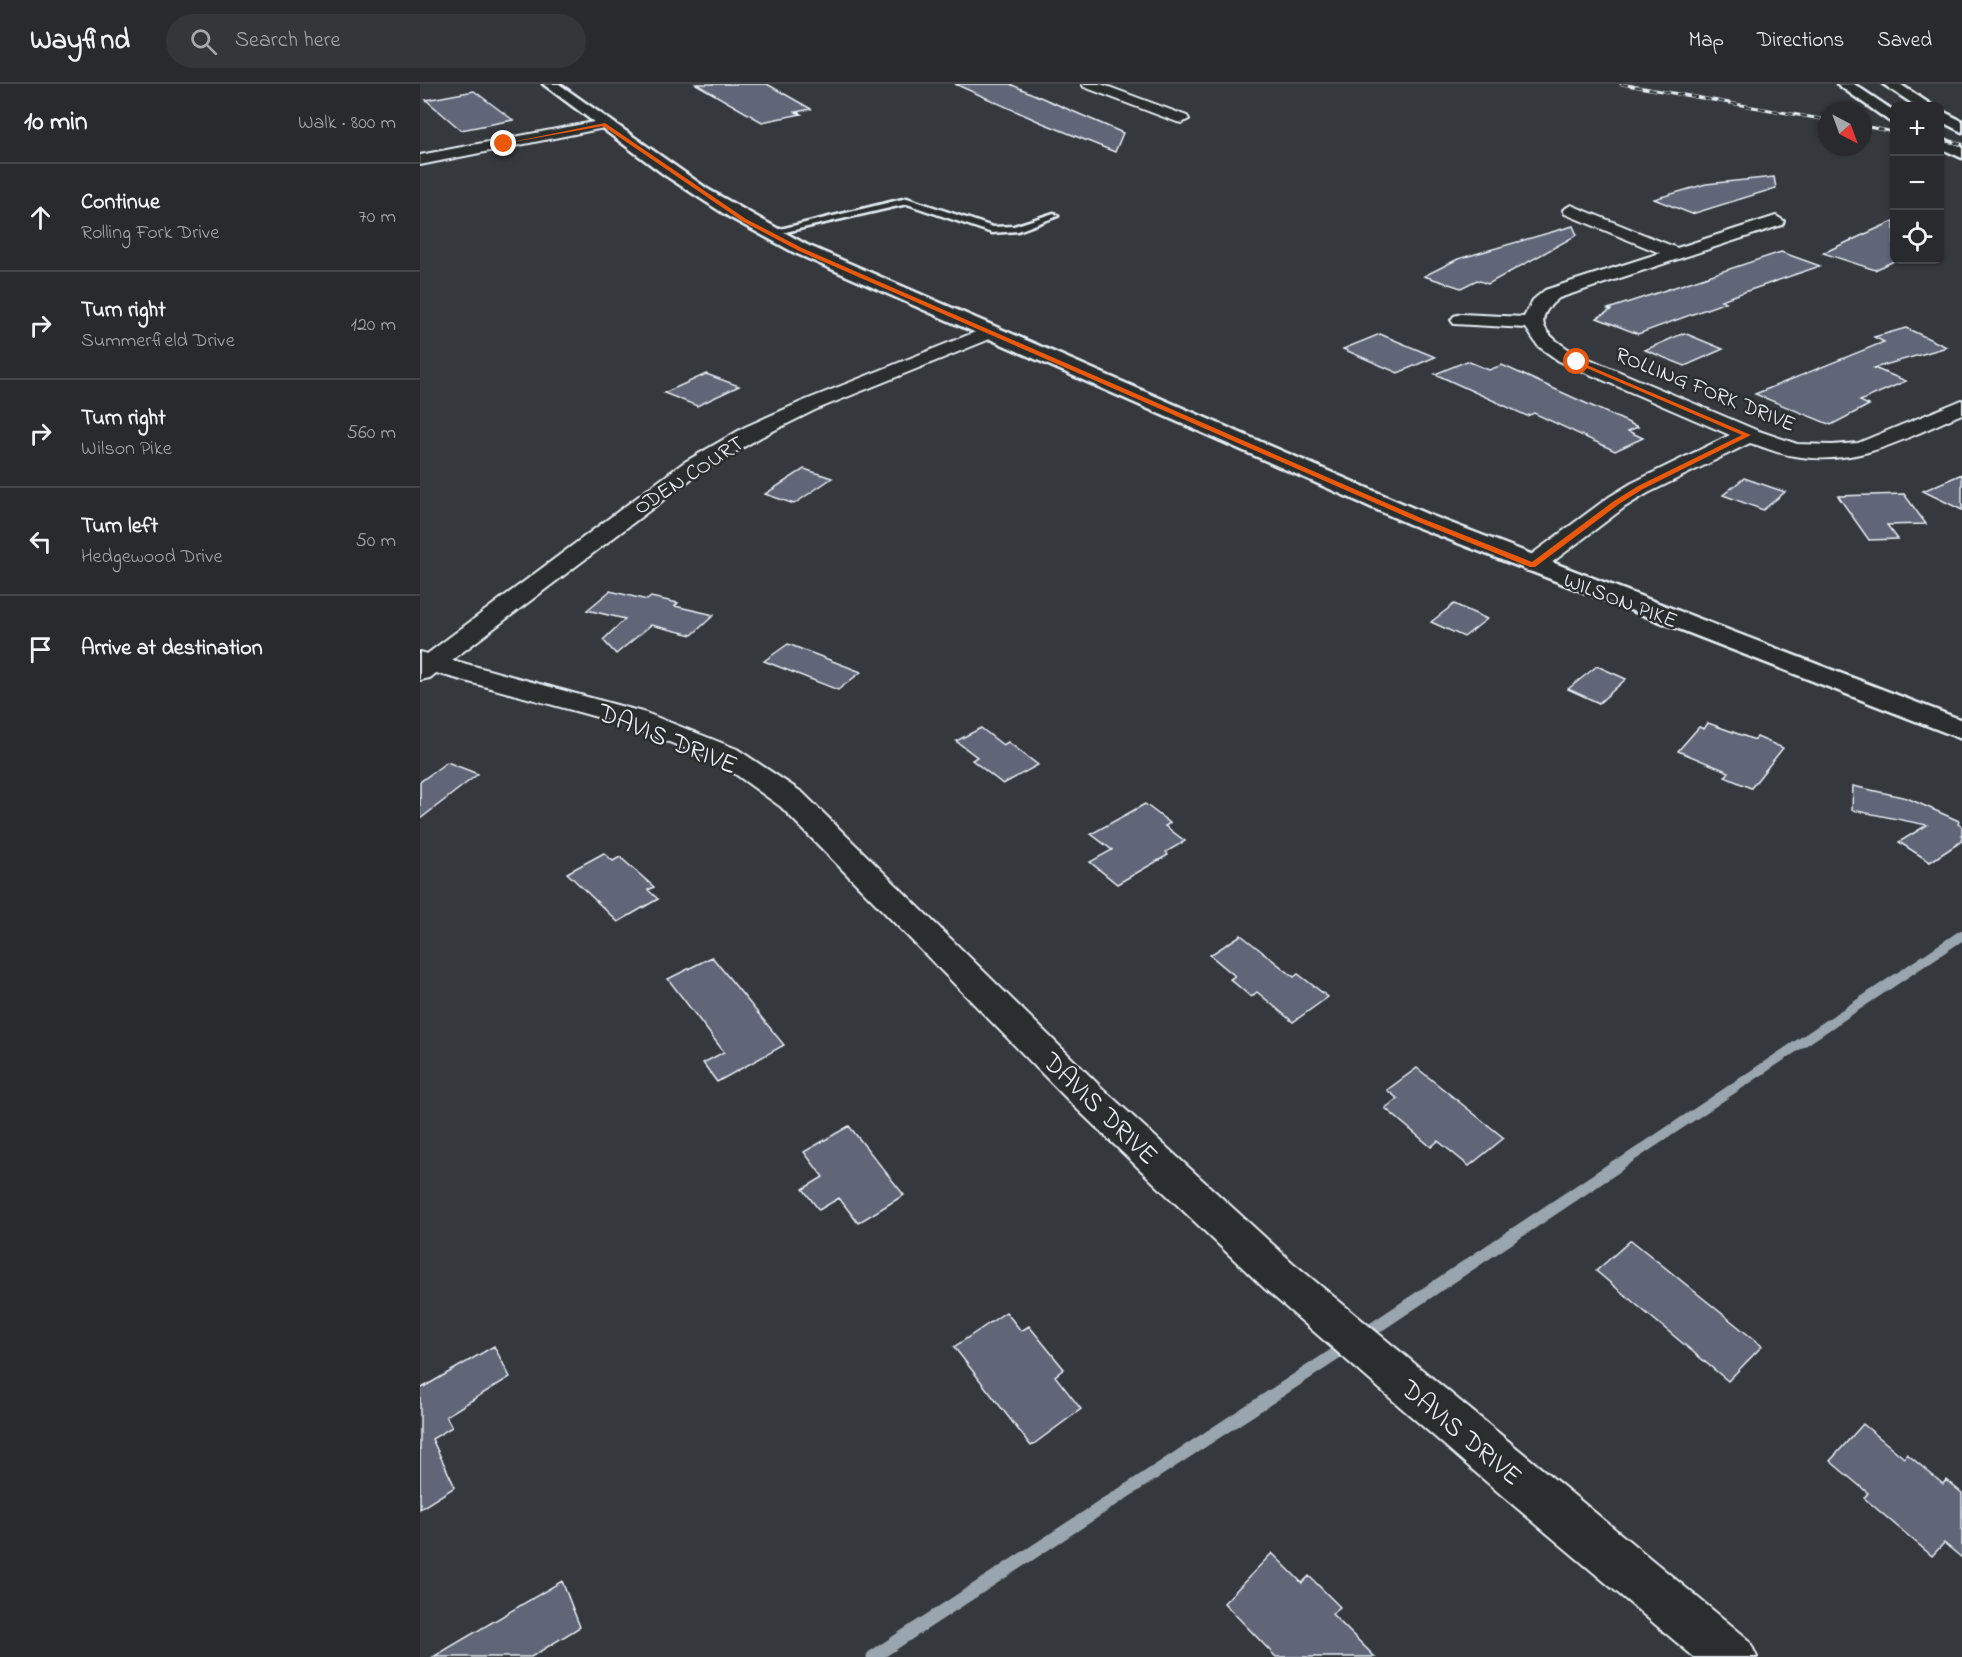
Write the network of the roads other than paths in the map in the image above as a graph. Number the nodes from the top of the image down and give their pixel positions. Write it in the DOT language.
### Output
graph roads {
  1 [pos="550,84"];
  2 [pos="1089,84"];
  3 [pos="1844,84"];
  4 [pos="1890,84"];
  5 [pos="1919,102"];
  6 [pos="1890,116"];
  7 [pos="1944,117"];
  8 [pos="1182,119"];
  9 [pos="604,124"];
  10 [pos="1962,127"];
  11 [pos="1944,144"];
  12 [pos="1962,153"];
  13 [pos="420,160"];
  14 [pos="1571,210"];
  15 [pos="1054,216"];
  16 [pos="1776,220"];
  17 [pos="768,233"];
  18 [pos="1675,253"];
  19 [pos="1461,320"];
  20 [pos="1533,323"];
  21 [pos="988,333"];
  22 [pos="1962,406"];
  23 [pos="1748,435"];
  24 [pos="1533,565"];
  25 [pos="424,665"];
  26 [pos="1962,730"];
  27 [pos="1732,1657"];
  1 -- 9 [label="main road, WILSON PIKE"];
  2 -- 8 [label="street"];
  3 -- 6 [label="main road"];
  4 -- 5 [label="main road"];
  7 -- 10 [label="main road"];
  9 -- 13 [label="street"];
  9 -- 17 [label="main road, WILSON PIKE"];
  11 -- 12 [label="main road"];
  14 -- 18 [label="street"];
  15 -- 17 [label="lane"];
  16 -- 18 [label="street"];
  17 -- 21 [label="main road, WILSON PIKE"];
  18 -- 20 [label="street"];
  19 -- 20 [label="street"];
  20 -- 23 [label="street, ROLLING FORK DRIVE"];
  21 -- 24 [label="main road, WILSON PIKE"];
  21 -- 25 [label="street, ODEN COURT"];
  22 -- 23 [label="street, ROLLING FORK DRIVE"];
  23 -- 24 [label="street"];
  24 -- 26 [label="main road, WILSON PIKE"];
  25 -- 27 [label="street, DAVIS DRIVE"];
}
